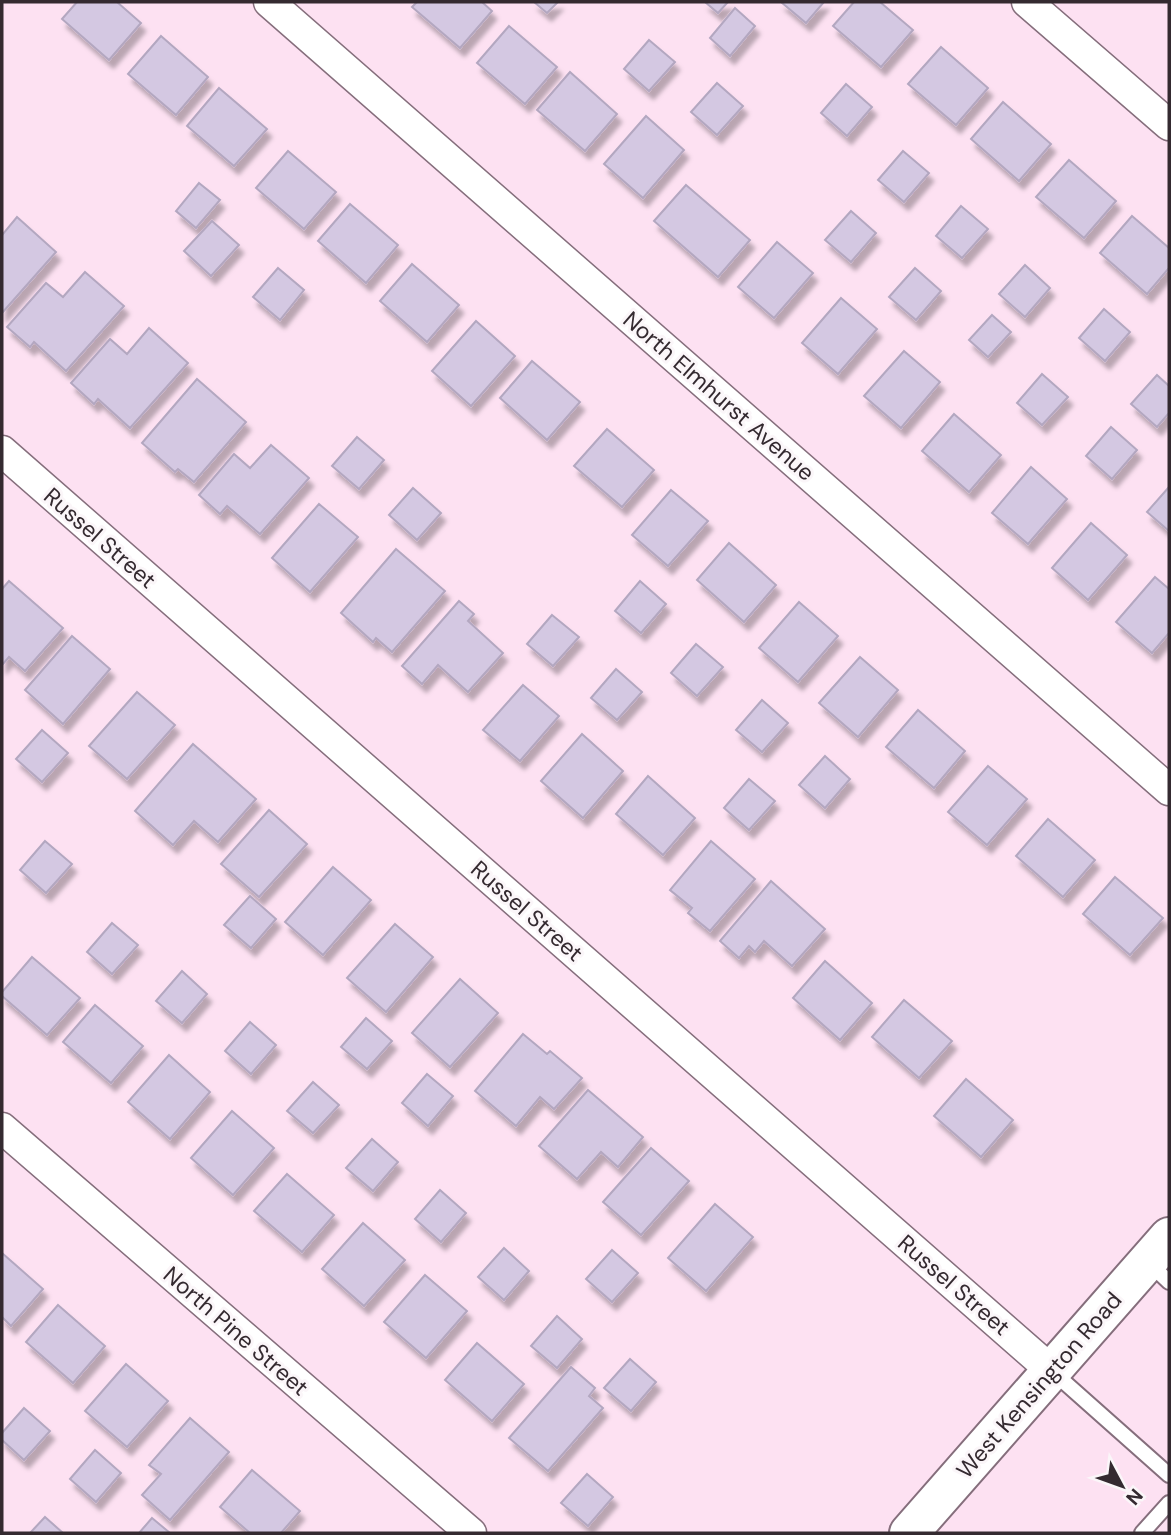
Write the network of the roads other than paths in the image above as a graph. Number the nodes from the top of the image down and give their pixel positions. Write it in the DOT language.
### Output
graph roads {
  1 [pos="269,2"];
  2 [pos="1027,2"];
  3 [pos="1169,125"];
  4 [pos="2,452"];
  5 [pos="1169,790"];
  6 [pos="2,1128"];
  7 [pos="1162,1260"];
  8 [pos="1052,1371"];
  9 [pos="1169,1475"];
  10 [pos="1169,1503"];
  11 [pos="471,1533"];
  12 [pos="909,1533"];
  13 [pos="1142,1533"];
  1 -- 5 [label="street, North Elmhurst Avenue"];
  2 -- 3 [label="street"];
  4 -- 8 [label="street, Russel Street"];
  6 -- 11 [label="street, North Pine Street"];
  7 -- 8 [label="main road, West Kensington Road"];
  8 -- 9 [label="lane"];
  8 -- 12 [label="main road, West Kensington Road"];
  10 -- 13 [label="lane"];
}
